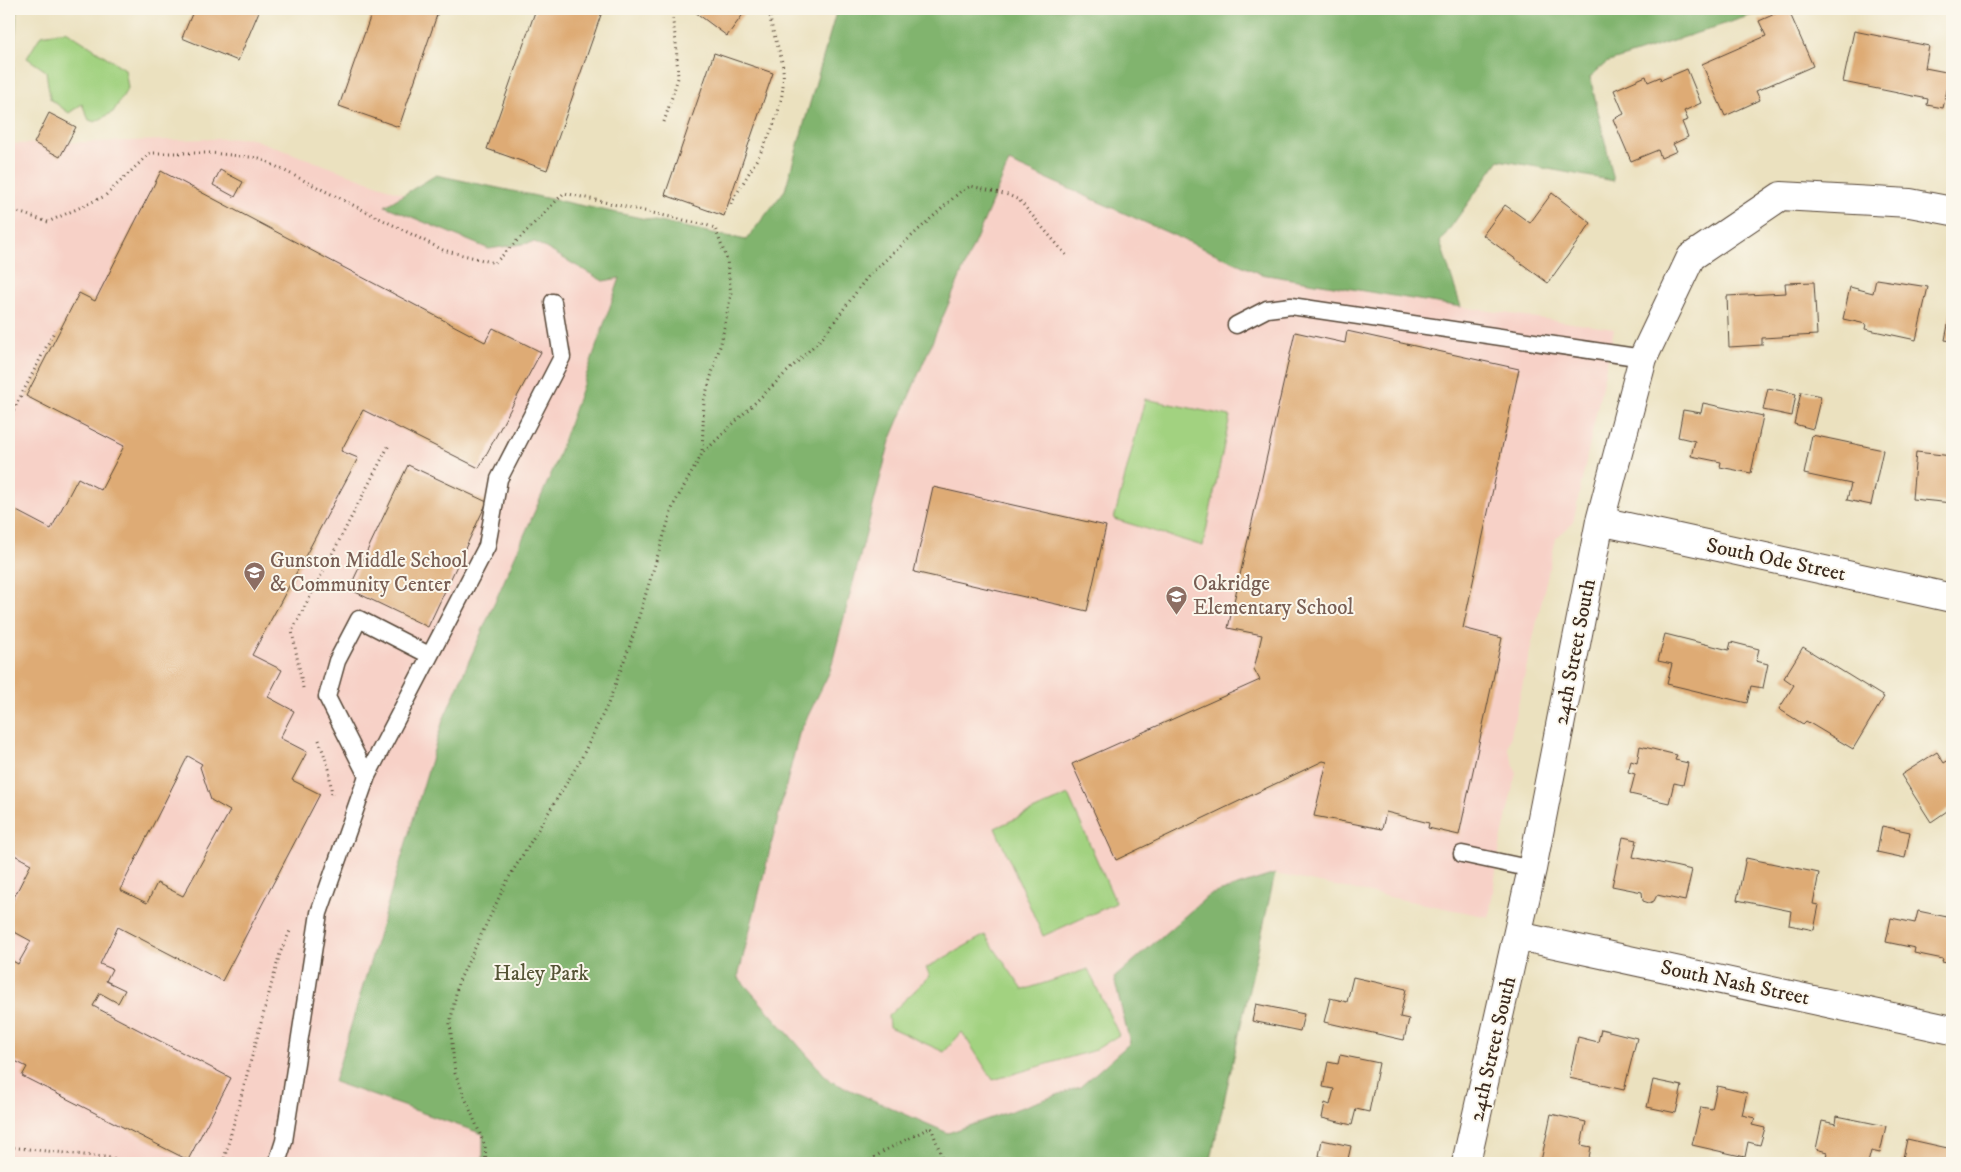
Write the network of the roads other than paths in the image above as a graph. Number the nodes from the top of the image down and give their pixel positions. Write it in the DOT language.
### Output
graph roads {
  1 [pos="1952,211"];
  2 [pos="553,302"];
  3 [pos="1236,325"];
  4 [pos="1643,358"];
  5 [pos="1600,521"];
  6 [pos="1952,598"];
  7 [pos="429,655"];
  8 [pos="367,776"];
  9 [pos="1462,854"];
  10 [pos="1532,869"];
  11 [pos="1518,936"];
  12 [pos="1952,1030"];
  13 [pos="277,1163"];
  14 [pos="1466,1163"];
  1 -- 4 [label="street, 24th Street South"];
  2 -- 7 [label="lane"];
  3 -- 4 [label="lane"];
  4 -- 5 [label="street, 24th Street South"];
  5 -- 6 [label="street, South Ode Street"];
  5 -- 10 [label="street, 24th Street South"];
  7 -- 8 [label="lane"];
  7 -- 8 [label="lane"];
  8 -- 13 [label="lane"];
  9 -- 10 [label="lane"];
  10 -- 11 [label="street, 24th Street South"];
  11 -- 12 [label="street, South Nash Street"];
  11 -- 14 [label="street, 24th Street South"];
}
